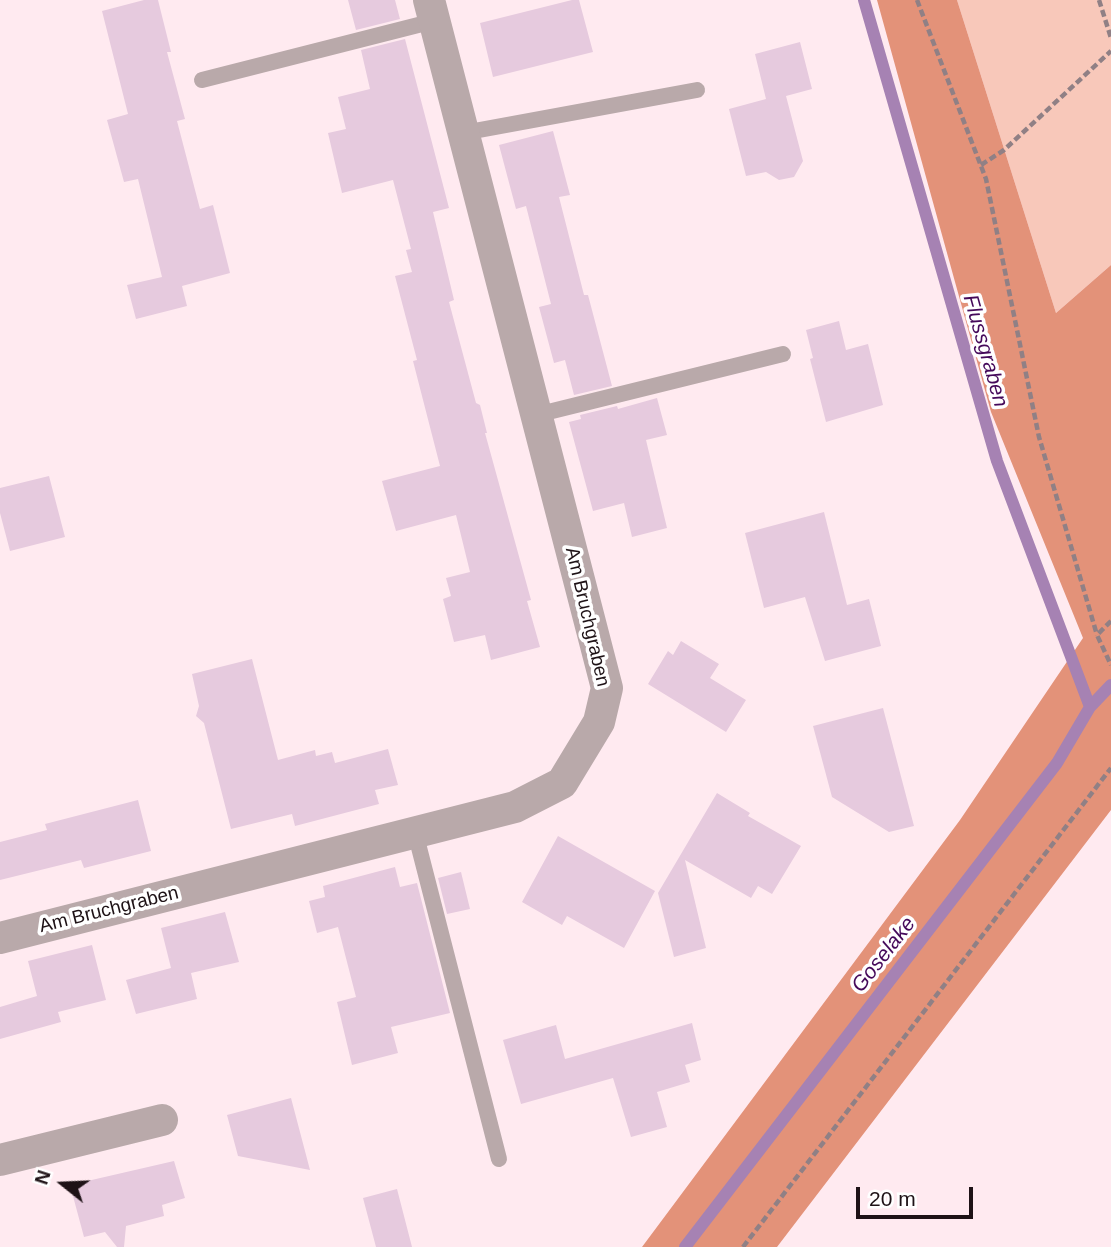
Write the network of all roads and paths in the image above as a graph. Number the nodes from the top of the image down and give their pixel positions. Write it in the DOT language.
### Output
graph roads {
  1 [pos="917,0"];
  2 [pos="1099,0"];
  3 [pos="431,10"];
  4 [pos="1111,38"];
  5 [pos="1111,51"];
  6 [pos="202,80"];
  7 [pos="697,90"];
  8 [pos="463,133"];
  9 [pos="981,165"];
  10 [pos="783,354"];
  11 [pos="536,415"];
  12 [pos="1111,621"];
  13 [pos="1097,635"];
  14 [pos="1111,664"];
  15 [pos="1111,768"];
  16 [pos="415,832"];
  17 [pos="0,938"];
  18 [pos="162,1120"];
  19 [pos="499,1159"];
  20 [pos="0,1160"];
  21 [pos="743,1247"];
  1 -- 9 [label="path"];
  2 -- 4 [label="path"];
  3 -- 6 [label="lane"];
  3 -- 8 [label="street, Am Bruchgraben"];
  5 -- 9 [label="path"];
  7 -- 8 [label="lane"];
  8 -- 11 [label="street, Am Bruchgraben"];
  9 -- 13 [label="path"];
  10 -- 11 [label="lane"];
  11 -- 16 [label="street, Am Bruchgraben"];
  12 -- 13 [label="path"];
  13 -- 14 [label="path"];
  15 -- 21 [label="path"];
  16 -- 17 [label="street, Am Bruchgraben"];
  16 -- 19 [label="lane"];
  18 -- 20 [label="street"];
}
